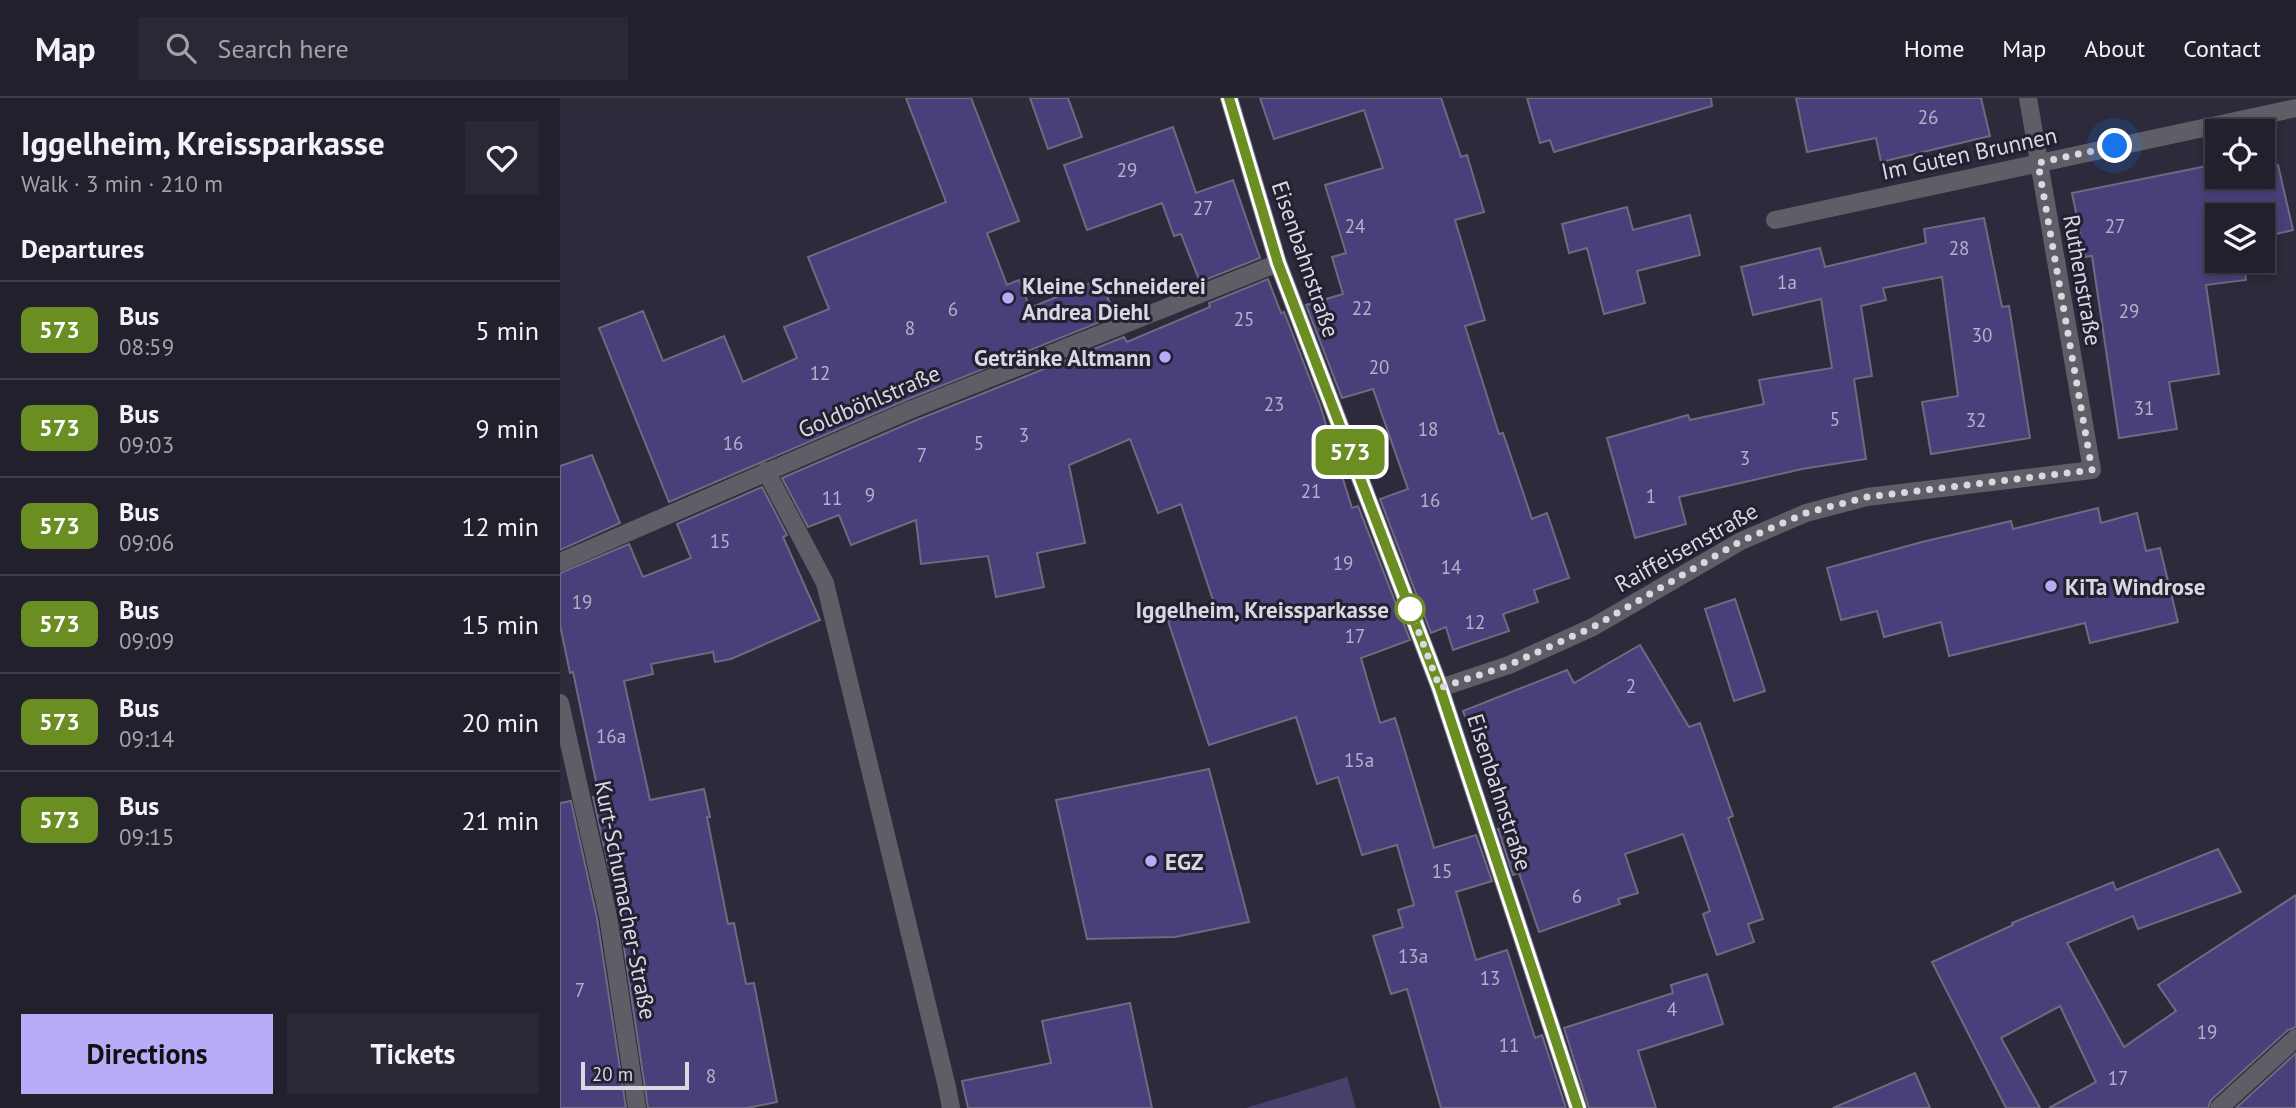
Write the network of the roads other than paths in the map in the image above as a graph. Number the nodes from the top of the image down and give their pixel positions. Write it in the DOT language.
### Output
graph roads {
  1 [pos="1229,98"];
  2 [pos="2028,98"];
  3 [pos="2296,108"];
  4 [pos="2038,163"];
  5 [pos="1775,220"];
  6 [pos="1278,263"];
  7 [pos="2092,470"];
  8 [pos="766,471"];
  9 [pos="560,562"];
  10 [pos="1440,688"];
  11 [pos="560,703"];
  12 [pos="2296,1038"];
  13 [pos="637,1108"];
  14 [pos="951,1108"];
  15 [pos="1578,1108"];
  16 [pos="2219,1108"];
  1 -- 6 [label="main road, Eisenbahnstraße"];
  2 -- 4 [label="street, Ruthenstraße"];
  3 -- 4 [label="street, Im Guten Brunnen"];
  4 -- 5 [label="street, Im Guten Brunnen"];
  4 -- 7 [label="street, Ruthenstraße"];
  6 -- 8 [label="street, Goldböhlstraße"];
  6 -- 10 [label="main road, Eisenbahnstraße"];
  7 -- 10 [label="street, Raiffeisenstraße"];
  8 -- 9 [label="street, Goldböhlstraße"];
  8 -- 14 [label="street"];
  10 -- 15 [label="main road, Eisenbahnstraße"];
  11 -- 13 [label="street, Kurt-Schumacher-Straße"];
  12 -- 16 [label="street"];
}
